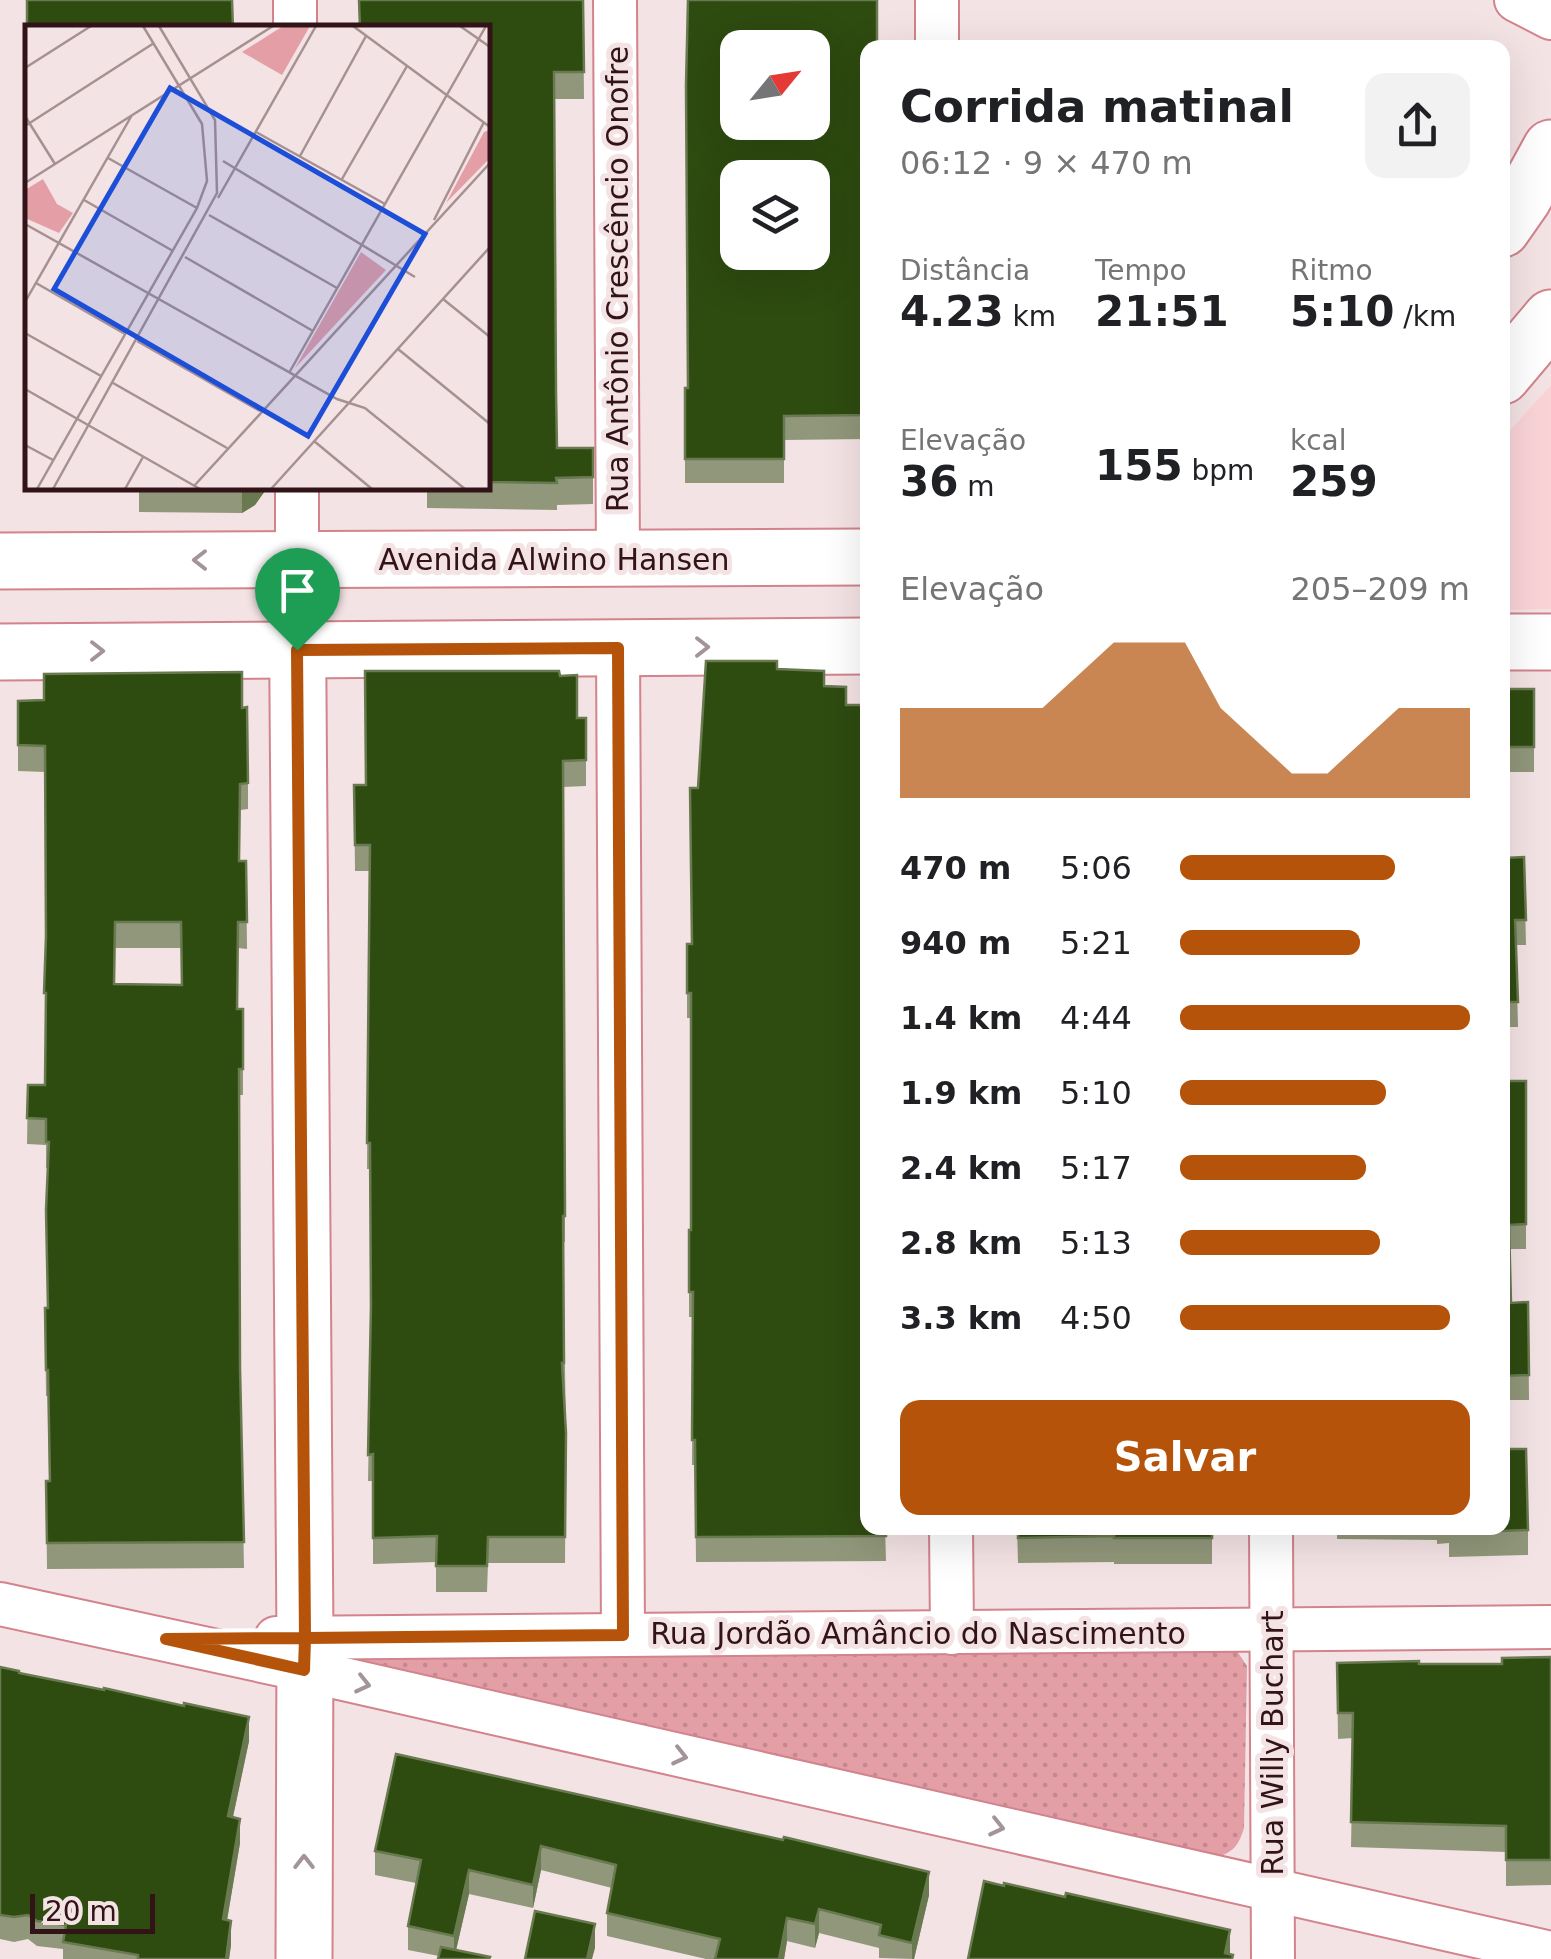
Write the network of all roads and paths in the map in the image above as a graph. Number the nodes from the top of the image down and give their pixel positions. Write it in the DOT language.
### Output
graph roads {
  1 [pos="616,0"];
  2 [pos="937,0"];
  3 [pos="1516,0"];
  4 [pos="1551,18"];
  5 [pos="938,40"];
  6 [pos="1551,148"];
  7 [pos="1510,218"];
  8 [pos="1551,318"];
  9 [pos="1510,367"];
  10 [pos="297,490"];
  11 [pos="860,557"];
  12 [pos="618,558"];
  13 [pos="297,560"];
  14 [pos="0,561"];
  15 [pos="1510,642"];
  16 [pos="1551,642"];
  17 [pos="860,646"];
  18 [pos="618,648"];
  19 [pos="297,650"];
  20 [pos="0,652"];
  21 [pos="951,1535"];
  22 [pos="1271,1535"];
  23 [pos="0,1604"];
  24 [pos="1551,1628"];
  25 [pos="1272,1630"];
  26 [pos="952,1633"];
  27 [pos="623,1635"];
  28 [pos="304,1654"];
  29 [pos="1272,1890"];
  30 [pos="1551,1952"];
  31 [pos="304,1959"];
  32 [pos="1272,1959"];
  1 -- 12 [label="street, Rua Antônio Crescêncio Onofre"];
  2 -- 5 [label="street"];
  3 -- 4 [label="street"];
  6 -- 7 [label="street"];
  8 -- 9 [label="street"];
  10 -- 13 [label="street"];
  11 -- 12 [label="street, Avenida Alwino Hansen"];
  12 -- 13 [label="street, Avenida Alwino Hansen"];
  13 -- 14 [label="street, Avenida Alwino Hansen, one-way"];
  13 -- 19 [label="street"];
  15 -- 16 [label="street"];
  18 -- 17 [label="street, one-way"];
  18 -- 19 [label="street"];
  18 -- 27 [label="street"];
  20 -- 19 [label="street, one-way"];
  19 -- 28 [label="street"];
  21 -- 26 [label="street"];
  22 -- 25 [label="street, Rua Willy Buchart"];
  23 -- 28 [label="street"];
  24 -- 25 [label="street, Rua Jordão Amâncio do Nascimento"];
  25 -- 26 [label="street, Rua Jordão Amâncio do Nascimento"];
  25 -- 29 [label="street, Rua Willy Buchart"];
  26 -- 27 [label="street, Rua Jordão Amâncio do Nascimento"];
  27 -- 28 [label="street, Rua Jordão Amâncio do Nascimento"];
  28 -- 29 [label="street, one-way"];
  31 -- 28 [label="street, one-way"];
  29 -- 30 [label="street"];
  29 -- 32 [label="street, Rua Willy Buchart"];
}
